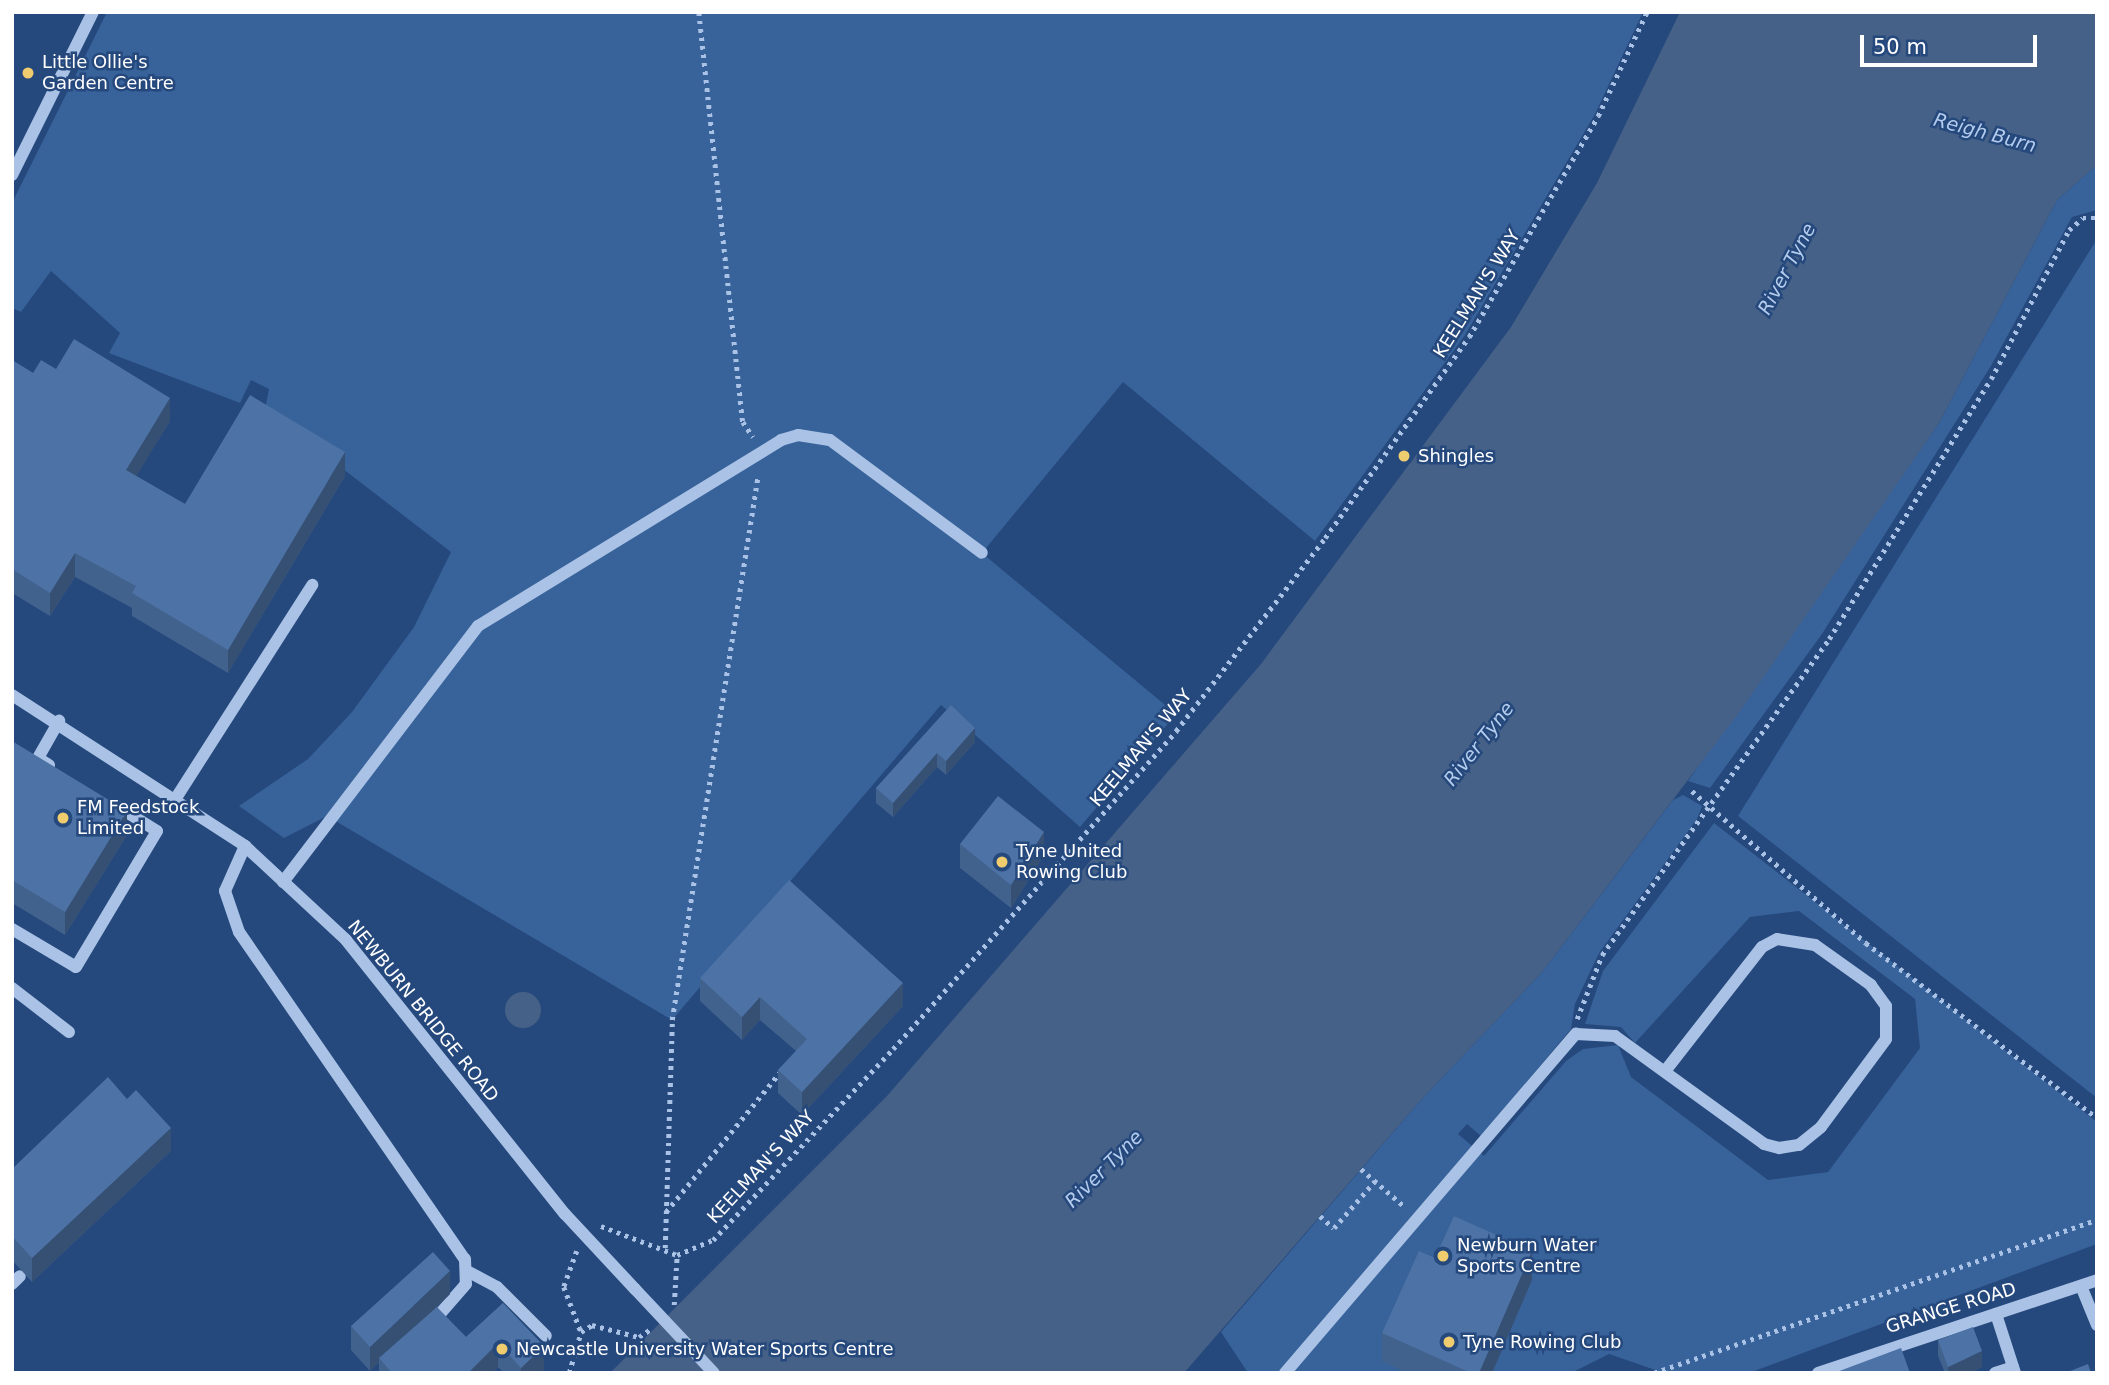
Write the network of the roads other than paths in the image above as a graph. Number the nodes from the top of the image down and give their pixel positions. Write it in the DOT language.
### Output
graph roads {
  1 [pos="93,12"];
  2 [pos="12,175"];
  3 [pos="982,553"];
  4 [pos="312,585"];
  5 [pos="12,695"];
  6 [pos="59,721"];
  7 [pos="62,773"];
  8 [pos="97,795"];
  9 [pos="176,799"];
  10 [pos="245,846"];
  11 [pos="284,883"];
  12 [pos="12,929"];
  13 [pos="12,988"];
  14 [pos="69,1032"];
  15 [pos="1665,1071"];
  16 [pos="467,1271"];
  17 [pos="2097,1280"];
  18 [pos="2081,1286"];
  19 [pos="1996,1314"];
  20 [pos="2097,1325"];
  21 [pos="419,1335"];
  22 [pos="546,1336"];
  23 [pos="2014,1370"];
  24 [pos="714,1373"];
  25 [pos="1285,1373"];
  26 [pos="1818,1373"];
  27 [pos="1995,1373"];
  1 -- 2 [label="street"];
  3 -- 11 [label="street"];
  4 -- 9 [label="street"];
  5 -- 6 [label="street, NEWBURN BRIDGE ROAD"];
  6 -- 7 [label="street"];
  6 -- 9 [label="street, NEWBURN BRIDGE ROAD"];
  8 -- 12 [label="street"];
  9 -- 10 [label="street, NEWBURN BRIDGE ROAD"];
  10 -- 11 [label="street, NEWBURN BRIDGE ROAD"];
  10 -- 16 [label="street"];
  11 -- 24 [label="street, NEWBURN BRIDGE ROAD, bridge"];
  13 -- 14 [label="street"];
  15 -- 15 [label="street"];
  15 -- 25 [label="street"];
  16 -- 21 [label="street"];
  16 -- 22 [label="street"];
  17 -- 18 [label="street, GRANGE ROAD"];
  18 -- 19 [label="street, GRANGE ROAD"];
  18 -- 20 [label="street"];
  19 -- 23 [label="street"];
  19 -- 26 [label="street, GRANGE ROAD"];
  23 -- 27 [label="street"];
}
